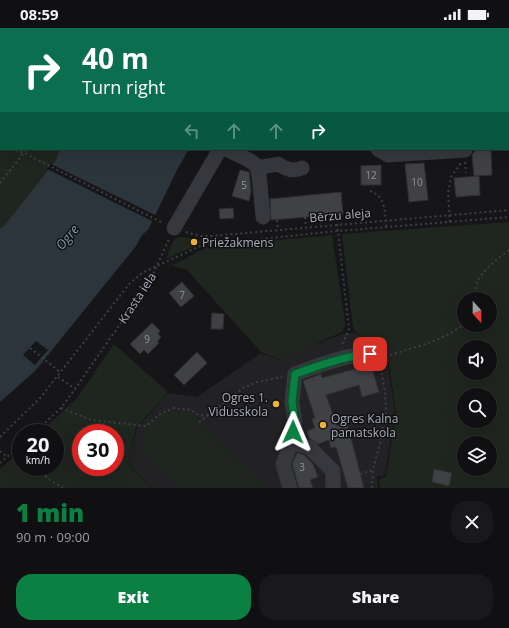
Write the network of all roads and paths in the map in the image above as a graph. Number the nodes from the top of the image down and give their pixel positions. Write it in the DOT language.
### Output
graph roads {
  1 [pos="14,150"];
  2 [pos="21,150"];
  3 [pos="26,150"];
  4 [pos="219,150"];
  5 [pos="228,150"];
  6 [pos="380,150"];
  7 [pos="24,153"];
  8 [pos="465,153"];
  9 [pos="257,166"];
  10 [pos="302,168"];
  11 [pos="0,183"];
  12 [pos="370,191"];
  13 [pos="509,210"];
  14 [pos="336,214"];
  15 [pos="449,214"];
  16 [pos="306,217"];
  17 [pos="509,217"];
  18 [pos="270,218"];
  19 [pos="386,220"];
  20 [pos="450,222"];
  21 [pos="337,224"];
  22 [pos="170,227"];
  23 [pos="306,227"];
  24 [pos="386,227"];
  25 [pos="278,230"];
  26 [pos="338,231"];
  27 [pos="211,236"];
  28 [pos="211,244"];
  29 [pos="509,250"];
  30 [pos="156,268"];
  31 [pos="476,292"];
  32 [pos="457,330"];
  33 [pos="30,348"];
  34 [pos="340,348"];
  35 [pos="379,359"];
  36 [pos="61,373"];
  37 [pos="295,374"];
  38 [pos="58,377"];
  39 [pos="75,388"];
  40 [pos="61,408"];
  41 [pos="207,416"];
  42 [pos="199,422"];
  43 [pos="44,424"];
  44 [pos="0,437"];
  45 [pos="291,443"];
  46 [pos="0,451"];
  47 [pos="12,453"];
  48 [pos="7,457"];
  49 [pos="0,463"];
  50 [pos="373,470"];
  51 [pos="360,474"];
  52 [pos="45,476"];
  53 [pos="333,487"];
  54 [pos="63,488"];
  55 [pos="290,488"];
  56 [pos="372,488"];
  1 -- 7 [label="path"];
  2 -- 7 [label="path"];
  3 -- 7 [label="path"];
  4 -- 22 [label="street"];
  5 -- 9 [label="street"];
  6 -- 8 [label="street"];
  7 -- 11 [label="path"];
  7 -- 22 [label="path, Bērzu aleja"];
  8 -- 15 [label="path"];
  9 -- 10 [label="street"];
  9 -- 18 [label="street"];
  12 -- 19 [label="path"];
  13 -- 15 [label="path, Bērzu aleja"];
  14 -- 21 [label="path"];
  15 -- 19 [label="path, Bērzu aleja"];
  15 -- 20 [label="path"];
  16 -- 23 [label="path"];
  17 -- 20 [label="path, Bērzu aleja"];
  18 -- 25 [label="path"];
  19 -- 21 [label="path, Bērzu aleja"];
  19 -- 24 [label="path"];
  20 -- 24 [label="path, Bērzu aleja"];
  21 -- 23 [label="path, Bērzu aleja"];
  21 -- 26 [label="path"];
  22 -- 27 [label="path, Bērzu aleja"];
  22 -- 30 [label="path, Krasta iela"];
  23 -- 25 [label="path, Bērzu aleja"];
  24 -- 26 [label="path, Bērzu aleja"];
  25 -- 27 [label="path, Bērzu aleja"];
  26 -- 28 [label="path, Bērzu aleja"];
  26 -- 34 [label="path"];
  27 -- 28 [label="path"];
  28 -- 30 [label="path, Bērzu aleja"];
  29 -- 31 [label="path"];
  30 -- 36 [label="path, Bērzu aleja"];
  30 -- 39 [label="path, Krasta iela"];
  32 -- 35 [label="path"];
  33 -- 36 [label="path"];
  35 -- 37 [label="street"];
  35 -- 50 [label="path"];
  36 -- 38 [label="path, Bērzu aleja"];
  37 -- 41 [label="path"];
  37 -- 45 [label="street"];
  38 -- 39 [label="path"];
  38 -- 44 [label="path, Bērzu aleja"];
  39 -- 40 [label="path, Krasta iela"];
  40 -- 41 [label="path"];
  40 -- 43 [label="path, Krasta iela"];
  41 -- 42 [label="path"];
  45 -- 53 [label="street"];
  45 -- 55 [label="street"];
  46 -- 48 [label="path"];
  47 -- 48 [label="path"];
  48 -- 49 [label="path"];
  50 -- 51 [label="path"];
  50 -- 56 [label="path"];
  52 -- 54 [label="path"];
}
